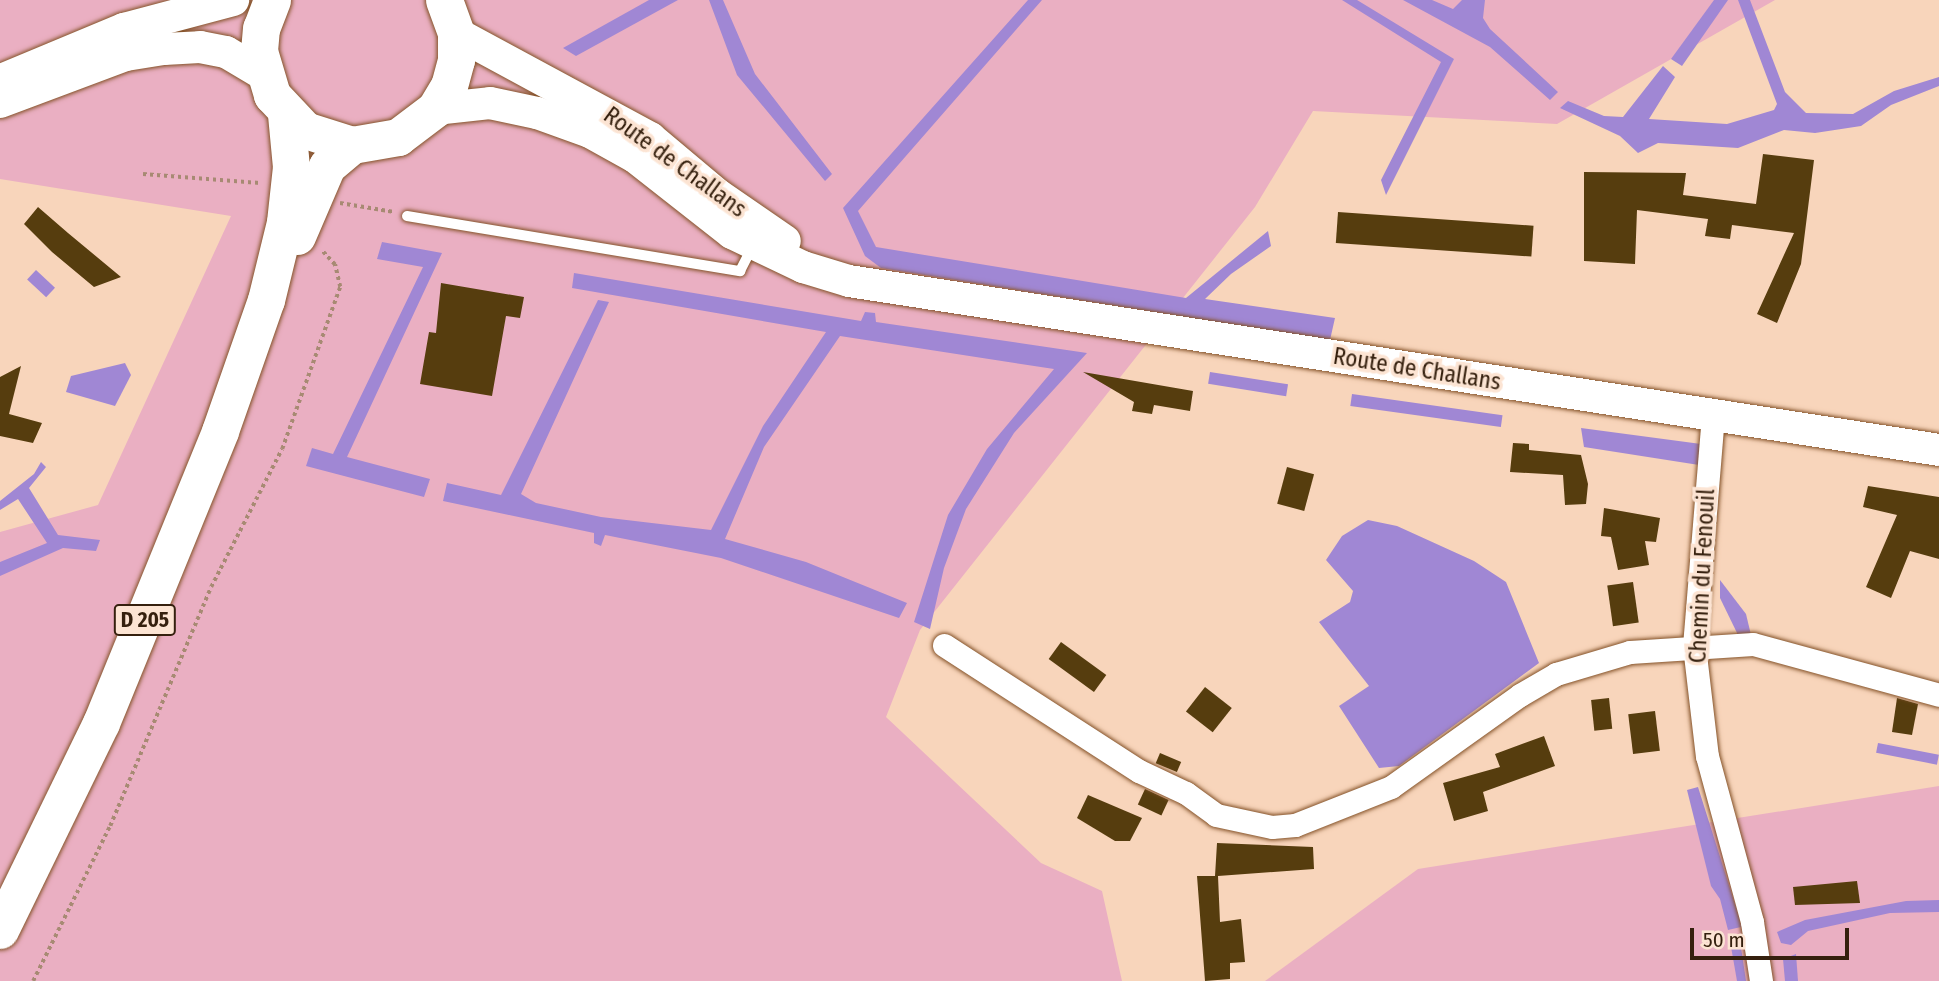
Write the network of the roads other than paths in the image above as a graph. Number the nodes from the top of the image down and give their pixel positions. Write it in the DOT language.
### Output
graph roads {
  1 [pos="233,0"];
  2 [pos="272,0"];
  3 [pos="450,16"];
  4 [pos="263,74"];
  5 [pos="7,88"];
  6 [pos="435,109"];
  7 [pos="286,114"];
  8 [pos="352,145"];
  9 [pos="300,191"];
  10 [pos="407,216"];
  11 [pos="754,244"];
  12 [pos="895,288"];
  13 [pos="1713,415"];
  14 [pos="1939,450"];
  15 [pos="944,645"];
  16 [pos="1694,646"];
  17 [pos="1939,695"];
  18 [pos="0,930"];
  19 [pos="1761,981"];
  1 -- 5 [label="main road"];
  2 -- 4 [label="main road"];
  3 -- 6 [label="main road"];
  3 -- 12 [label="main road, Route de Challans"];
  4 -- 5 [label="main road"];
  4 -- 7 [label="main road"];
  6 -- 8 [label="main road"];
  6 -- 11 [label="main road, Route de Challans"];
  7 -- 8 [label="main road"];
  7 -- 9 [label="main road, D 205"];
  8 -- 9 [label="main road, D 205"];
  9 -- 18 [label="main road, D 205"];
  10 -- 11 [label="lane"];
  11 -- 12 [label="main road, Route de Challans"];
  12 -- 13 [label="main road, Route de Challans"];
  13 -- 14 [label="main road, Route de Challans"];
  13 -- 16 [label="street, Chemin du Fenouil"];
  15 -- 16 [label="street"];
  16 -- 17 [label="street"];
  16 -- 19 [label="street, Chemin du Fenouil"];
}
